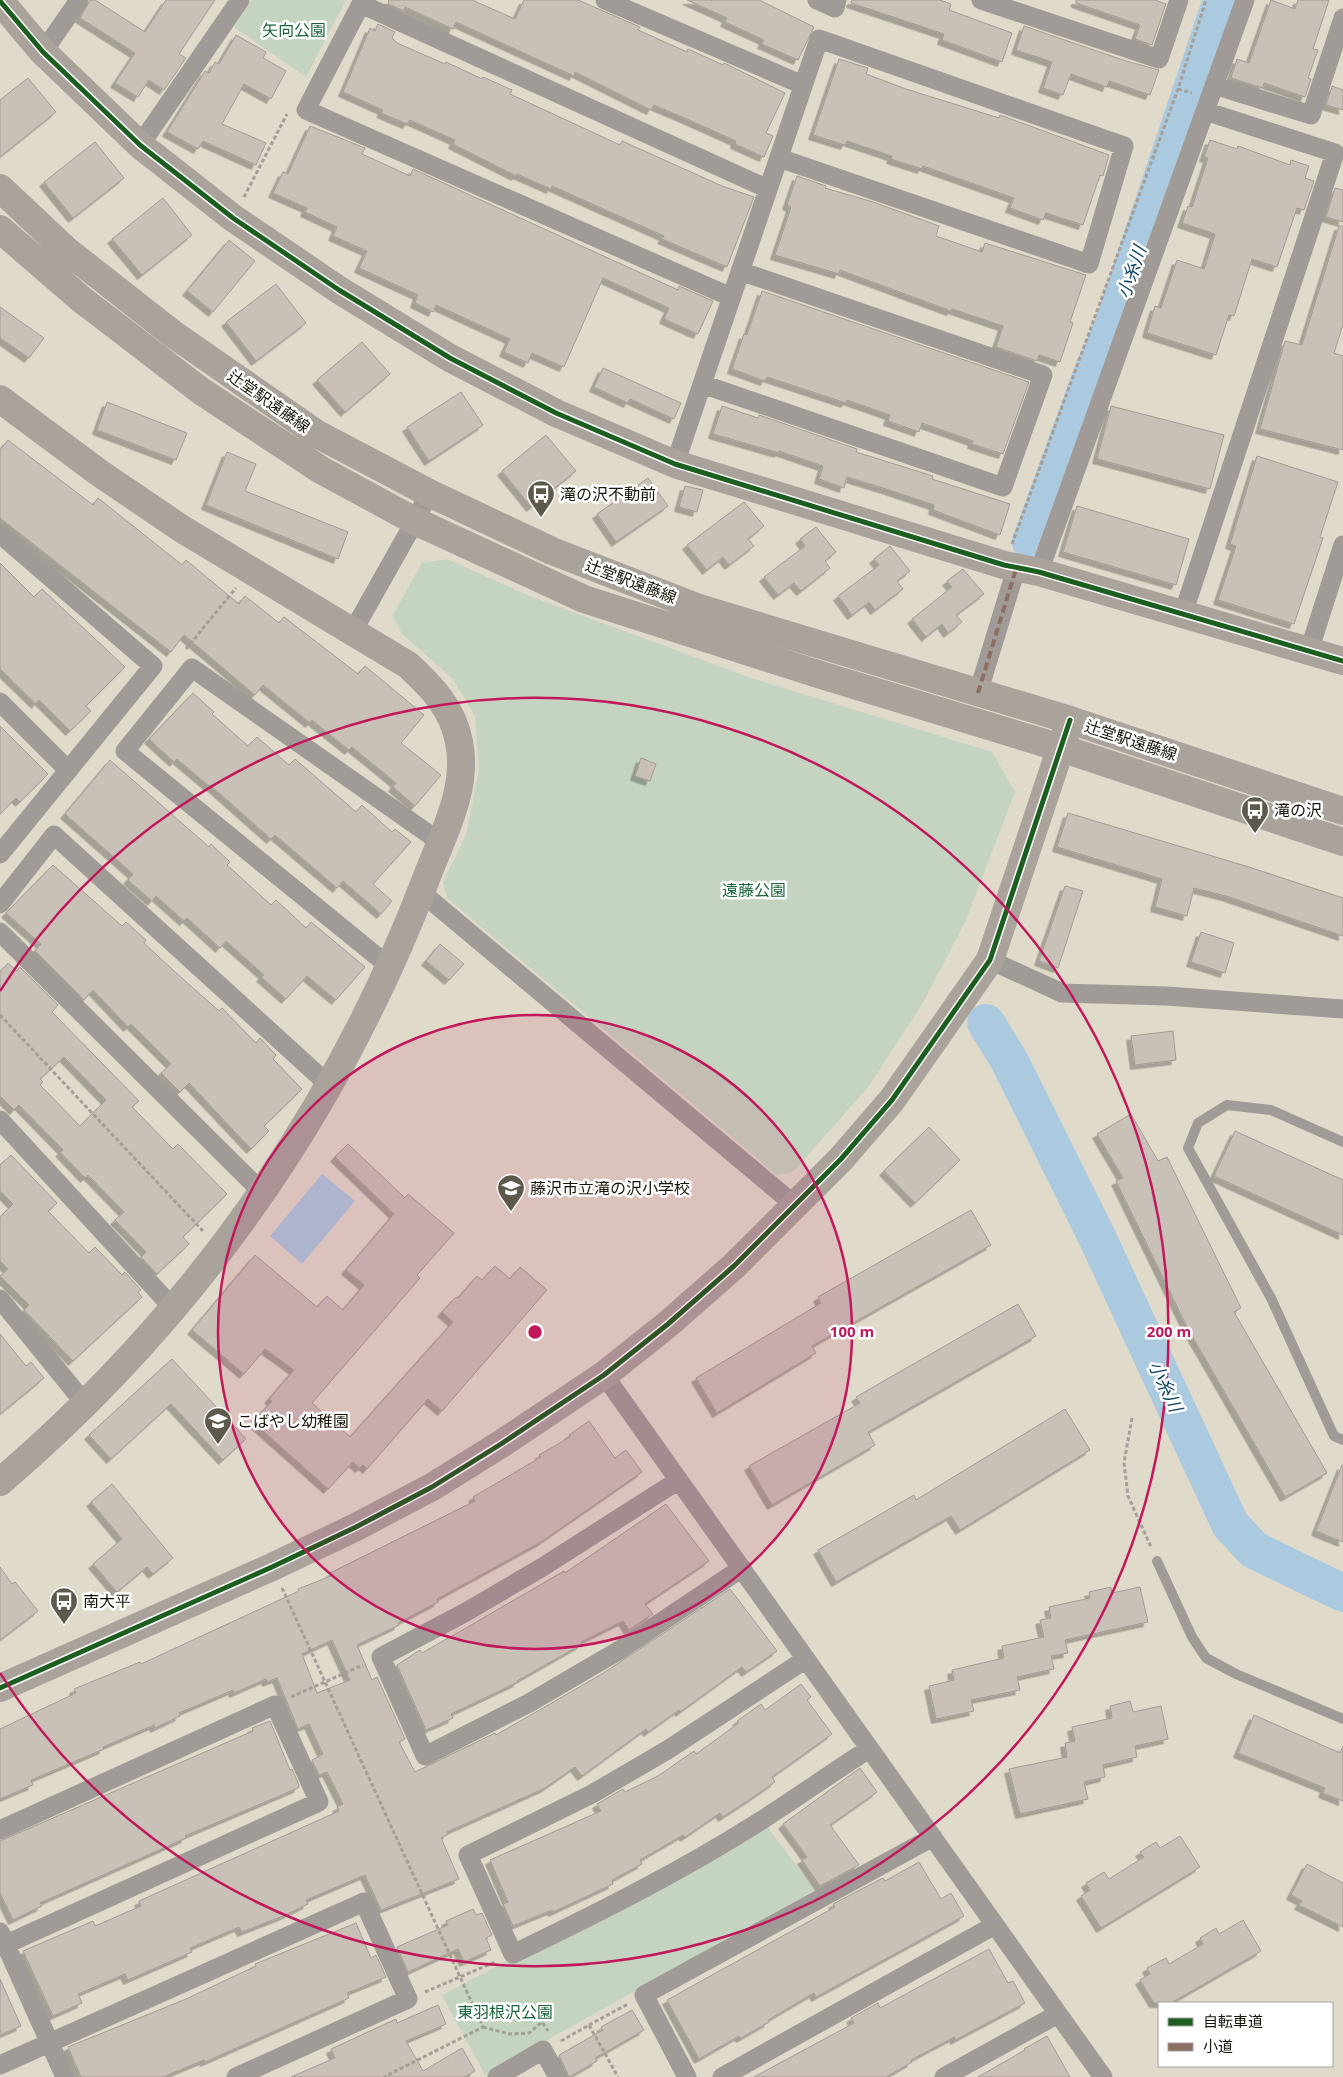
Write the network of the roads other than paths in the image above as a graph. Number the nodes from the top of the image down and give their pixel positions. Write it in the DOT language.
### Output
graph roads {
  1 [pos="79,0"];
  2 [pos="240,0"];
  3 [pos="605,0"];
  4 [pos="817,0"];
  5 [pos="838,0"];
  6 [pos="981,0"];
  7 [pos="1179,0"];
  8 [pos="1245,0"];
  9 [pos="0,1"];
  10 [pos="362,2"];
  11 [pos="1343,18"];
  12 [pos="43,52"];
  13 [pos="803,85"];
  14 [pos="1214,85"];
  15 [pos="1205,111"];
  16 [pos="140,145"];
  17 [pos="779,158"];
  18 [pos="0,188"];
  19 [pos="768,189"];
  20 [pos="0,229"];
  21 [pos="740,271"];
  22 [pos="731,297"];
  23 [pos="702,384"];
  24 [pos="0,398"];
  25 [pos="675,464"];
  26 [pos="429,493"];
  27 [pos="415,521"];
  28 [pos="0,534"];
  29 [pos="1343,544"];
  30 [pos="1020,569"];
  31 [pos="1183,614"];
  32 [pos="353,631"];
  33 [pos="1309,651"];
  34 [pos="1343,661"];
  35 [pos="978,693"];
  36 [pos="0,702"];
  37 [pos="1070,720"];
  38 [pos="1061,748"];
  39 [pos="68,770"];
  40 [pos="1343,811"];
  41 [pos="440,842"];
  42 [pos="1343,842"];
  43 [pos="0,854"];
  44 [pos="421,892"];
  45 [pos="0,904"];
  46 [pos="0,932"];
  47 [pos="990,960"];
  48 [pos="390,967"];
  49 [pos="1343,1009"];
  50 [pos="330,1086"];
  51 [pos="0,1120"];
  52 [pos="1343,1142"];
  53 [pos="263,1193"];
  54 [pos="796,1206"];
  55 [pos="0,1299"];
  56 [pos="174,1309"];
  57 [pos="604,1375"];
  58 [pos="86,1405"];
  59 [pos="1343,1440"];
  60 [pos="679,1480"];
  61 [pos="0,1482"];
  62 [pos="1157,1561"];
  63 [pos="742,1568"];
  64 [pos="806,1659"];
  65 [pos="0,1688"];
  66 [pos="1343,1719"];
  67 [pos="869,1748"];
  68 [pos="0,1830"];
  69 [pos="932,1837"];
  70 [pos="995,1925"];
  71 [pos="2,1941"];
  72 [pos="1058,2014"];
  73 [pos="50,2043"];
  74 [pos="0,2065"];
  75 [pos="65,2077"];
  76 [pos="236,2077"];
  77 [pos="497,2077"];
  78 [pos="558,2077"];
  79 [pos="687,2077"];
  80 [pos="722,2077"];
  81 [pos="944,2077"];
  82 [pos="1103,2077"];
  1 -- 12 [label="street"];
  2 -- 16 [label="street"];
  3 -- 13 [label="street"];
  4 -- 5 [label="street"];
  6 -- 7 [label="street"];
  8 -- 14 [label="street"];
  9 -- 12 [label="street"];
  10 -- 19 [label="street"];
  10 -- 22 [label="street"];
  11 -- 14 [label="street"];
  12 -- 16 [label="street"];
  13 -- 17 [label="street"];
  13 -- 17 [label="street"];
  14 -- 15 [label="street"];
  15 -- 30 [label="street"];
  15 -- 31 [label="street"];
  16 -- 25 [label="street"];
  17 -- 19 [label="street"];
  18 -- 26 [label="street, 辻堂駅遠藤線"];
  19 -- 21 [label="street"];
  20 -- 27 [label="street, 辻堂駅遠藤線"];
  21 -- 22 [label="street"];
  21 -- 23 [label="street"];
  22 -- 23 [label="street"];
  23 -- 25 [label="street"];
  24 -- 32 [label="street"];
  25 -- 30 [label="street"];
  26 -- 27 [label="street"];
  26 -- 35 [label="street, 辻堂駅遠藤線"];
  27 -- 32 [label="street"];
  27 -- 38 [label="street, 辻堂駅遠藤線"];
  28 -- 39 [label="street"];
  29 -- 33 [label="street"];
  30 -- 31 [label="street"];
  30 -- 35 [label="street"];
  31 -- 33 [label="street"];
  32 -- 41 [label="street"];
  33 -- 34 [label="street"];
  35 -- 37 [label="street, 辻堂駅遠藤線"];
  36 -- 39 [label="street"];
  37 -- 38 [label="street"];
  37 -- 40 [label="street, 辻堂駅遠藤線"];
  38 -- 42 [label="street, 辻堂駅遠藤線"];
  38 -- 47 [label="street"];
  39 -- 43 [label="street"];
  41 -- 44 [label="street"];
  41 -- 48 [label="street"];
  44 -- 48 [label="street"];
  44 -- 54 [label="street"];
  45 -- 50 [label="street"];
  46 -- 53 [label="street"];
  47 -- 49 [label="street"];
  47 -- 54 [label="street"];
  48 -- 50 [label="street"];
  50 -- 53 [label="street"];
  51 -- 56 [label="street"];
  52 -- 59 [label="lane"];
  53 -- 56 [label="street"];
  54 -- 57 [label="street"];
  55 -- 58 [label="street"];
  56 -- 58 [label="street"];
  57 -- 60 [label="street"];
  57 -- 65 [label="street"];
  58 -- 61 [label="street"];
  60 -- 63 [label="street"];
  60 -- 63 [label="street"];
  62 -- 66 [label="lane"];
  63 -- 64 [label="street"];
  64 -- 67 [label="street"];
  64 -- 67 [label="street"];
  67 -- 69 [label="street"];
  68 -- 71 [label="street"];
  69 -- 70 [label="street"];
  69 -- 79 [label="street"];
  70 -- 72 [label="street"];
  70 -- 80 [label="street"];
  71 -- 73 [label="street"];
  72 -- 81 [label="street"];
  72 -- 82 [label="street"];
  73 -- 74 [label="street"];
  73 -- 75 [label="street"];
  73 -- 76 [label="street"];
  77 -- 78 [label="street"];
}
